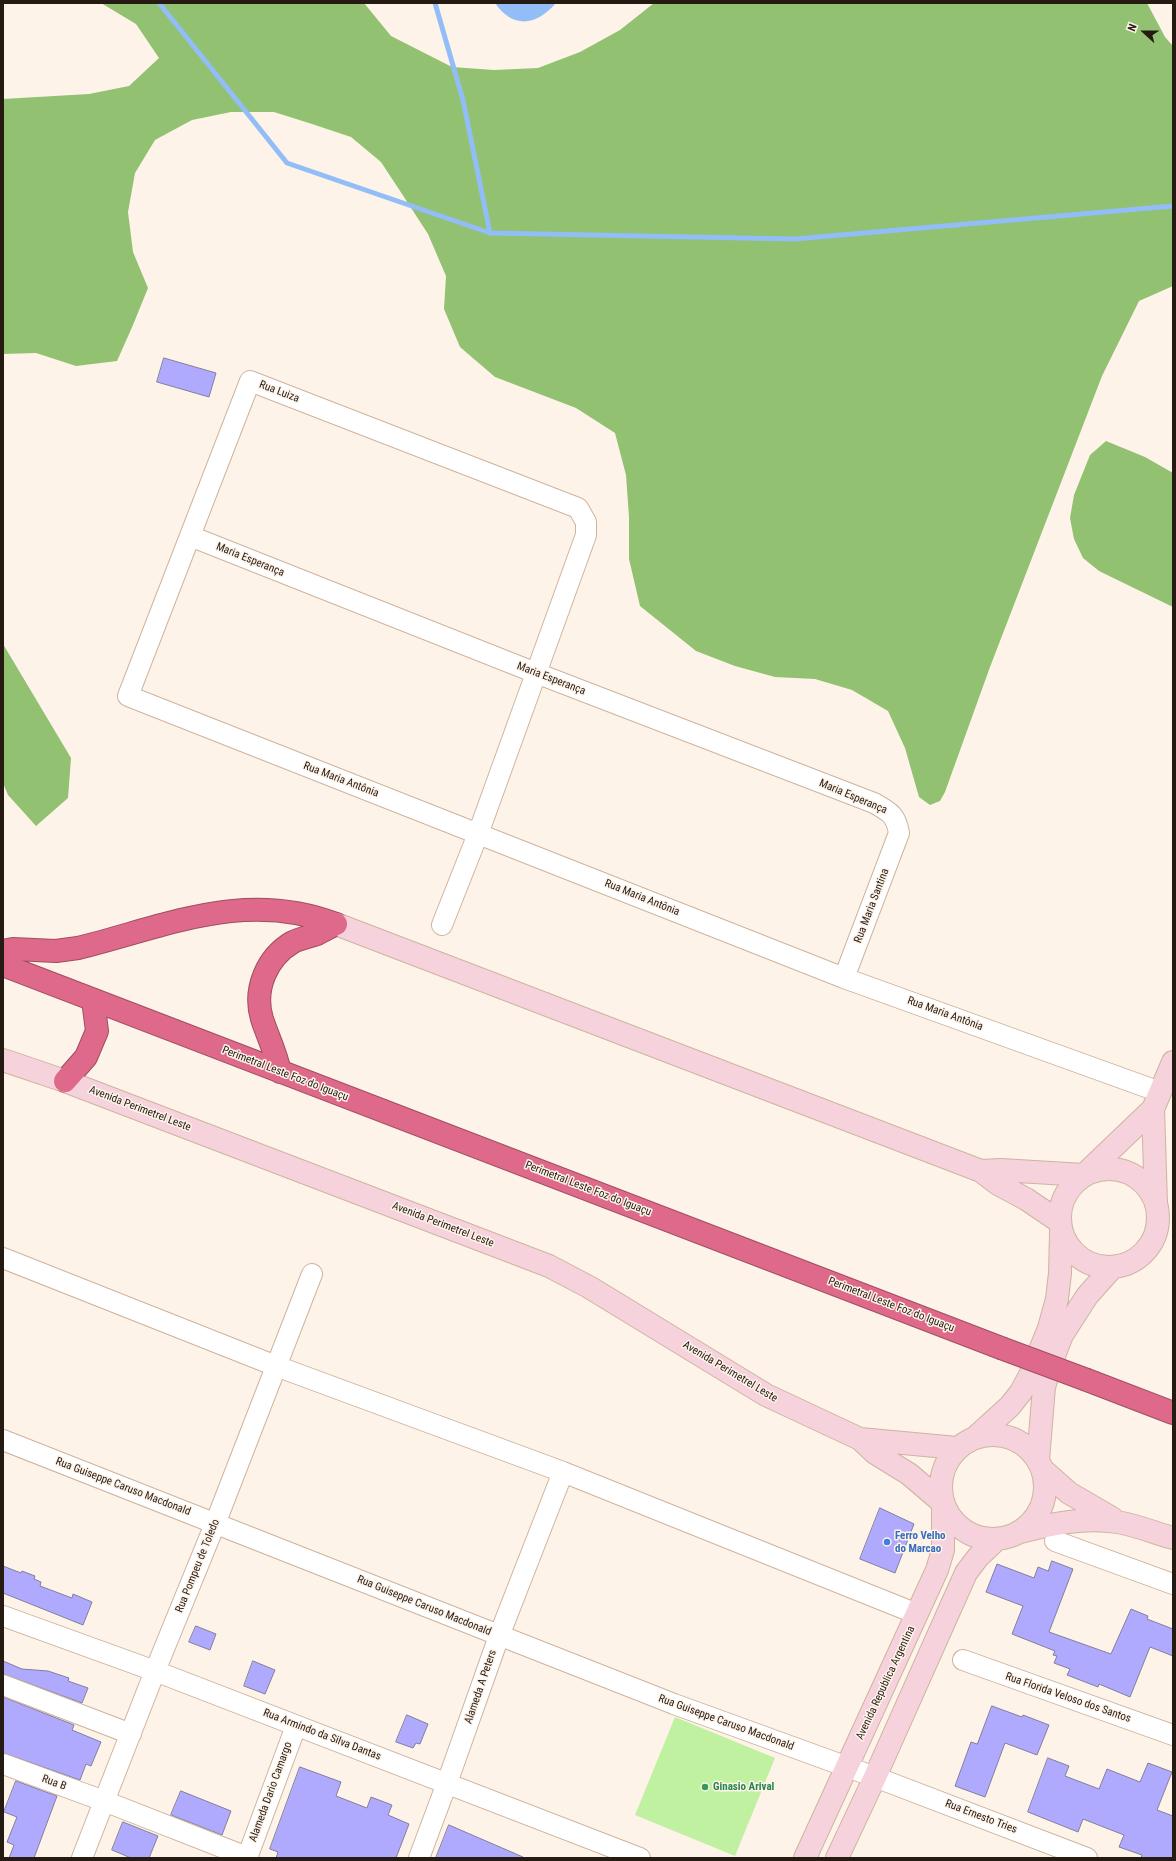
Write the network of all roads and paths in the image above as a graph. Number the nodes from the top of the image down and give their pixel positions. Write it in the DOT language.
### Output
graph roads {
  1 [pos="190,536"];
  2 [pos="536,673"];
  3 [pos="128,696"];
  4 [pos="478,834"];
  5 [pos="899,834"];
  6 [pos="336,924"];
  7 [pos="442,925"];
  8 [pos="3,951"];
  9 [pos="3,966"];
  10 [pos="844,978"];
  11 [pos="93,1000"];
  12 [pos="3,1060"];
  13 [pos="1173,1062"];
  14 [pos="280,1072"];
  15 [pos="65,1081"];
  16 [pos="1157,1101"];
  17 [pos="981,1171"];
  18 [pos="1084,1176"];
  19 [pos="1156,1204"];
  20 [pos="1060,1228"];
  21 [pos="1165,1230"];
  22 [pos="3,1258"];
  23 [pos="1112,1268"];
  24 [pos="312,1274"];
  25 [pos="276,1366"];
  26 [pos="1173,1413"];
  27 [pos="977,1436"];
  28 [pos="860,1438"];
  29 [pos="3,1440"];
  30 [pos="957,1448"];
  31 [pos="1041,1465"];
  32 [pos="563,1472"];
  33 [pos="943,1503"];
  34 [pos="1118,1522"];
  35 [pos="215,1524"];
  36 [pos="1020,1532"];
  37 [pos="1173,1538"];
  38 [pos="997,1539"];
  39 [pos="1055,1541"];
  40 [pos="1173,1584"];
  41 [pos="917,1614"];
  42 [pos="3,1616"];
  43 [pos="499,1636"];
  44 [pos="963,1660"];
  45 [pos="155,1671"];
  46 [pos="3,1685"];
  47 [pos="296,1726"];
  48 [pos="131,1734"];
  49 [pos="1173,1735"];
  50 [pos="3,1764"];
  51 [pos="847,1767"];
  52 [pos="875,1777"];
  53 [pos="448,1783"];
  54 [pos="104,1801"];
  55 [pos="82,1858"];
  56 [pos="247,1858"];
  57 [pos="419,1858"];
  58 [pos="640,1858"];
  59 [pos="805,1858"];
  60 [pos="837,1858"];
  61 [pos="1087,1858"];
  1 -- 2 [label="street, Maria Esperança"];
  1 -- 2 [label="street, Rua Luiza"];
  1 -- 3 [label="street, Rua Luiza"];
  2 -- 4 [label="street"];
  2 -- 5 [label="street, Maria Esperança"];
  3 -- 4 [label="street, Rua Maria Antônia"];
  4 -- 7 [label="street"];
  4 -- 10 [label="street, Rua Maria Antônia"];
  5 -- 10 [label="street, Rua Maria Santina"];
  6 -- 8 [label="highway"];
  6 -- 14 [label="highway"];
  6 -- 17 [label="street"];
  9 -- 11 [label="highway, Perimetral Leste Foz do Iguaçu"];
  10 -- 16 [label="street, Rua Maria Antônia"];
  11 -- 14 [label="highway, Perimetral Leste Foz do Iguaçu"];
  11 -- 15 [label="highway"];
  12 -- 15 [label="street, Avenida Perimetrel Leste"];
  13 -- 16 [label="street"];
  14 -- 26 [label="highway, Perimetral Leste Foz do Iguaçu, bridge"];
  15 -- 28 [label="street, Avenida Perimetrel Leste"];
  16 -- 18 [label="street"];
  16 -- 19 [label="street"];
  17 -- 18 [label="street"];
  17 -- 20 [label="street"];
  18 -- 19 [label="street"];
  18 -- 20 [label="street"];
  19 -- 21 [label="street"];
  20 -- 23 [label="street"];
  20 -- 27 [label="street"];
  21 -- 23 [label="street"];
  22 -- 25 [label="street"];
  23 -- 31 [label="street"];
  24 -- 25 [label="street, Rua Pompeu de Toledo"];
  25 -- 32 [label="street"];
  25 -- 35 [label="street, Rua Pompeu de Toledo"];
  27 -- 30 [label="street"];
  27 -- 31 [label="street"];
  28 -- 30 [label="street, Avenida Perimetrel Leste"];
  28 -- 33 [label="street, Avenida Perimetrel Leste"];
  29 -- 35 [label="street, Rua Guiseppe Caruso Macdonald"];
  30 -- 33 [label="street"];
  31 -- 34 [label="street"];
  31 -- 36 [label="street"];
  32 -- 41 [label="street"];
  32 -- 43 [label="street, Alameda A Peters"];
  33 -- 38 [label="street"];
  33 -- 41 [label="street, Avenida Republica Argentina"];
  34 -- 36 [label="street"];
  34 -- 37 [label="street"];
  35 -- 43 [label="street, Rua Guiseppe Caruso Macdonald"];
  35 -- 45 [label="street, Rua Pompeu de Toledo"];
  36 -- 38 [label="street"];
  38 -- 52 [label="street"];
  39 -- 40 [label="street"];
  41 -- 51 [label="street, Avenida Republica Argentina"];
  42 -- 45 [label="street, Rua Armindo da Silva Dantas"];
  43 -- 51 [label="street, Rua Guiseppe Caruso Macdonald"];
  43 -- 53 [label="street, Alameda A Peters"];
  44 -- 49 [label="street, Rua Florida Veloso dos Santos"];
  45 -- 47 [label="street, Rua Armindo da Silva Dantas"];
  45 -- 48 [label="street, Rua Pompeu de Toledo"];
  46 -- 48 [label="street"];
  47 -- 53 [label="street, Rua Armindo da Silva Dantas"];
  47 -- 56 [label="street, Alameda Dario Camargo"];
  48 -- 54 [label="street, Rua Pompeu de Toledo"];
  50 -- 54 [label="street, Rua B"];
  51 -- 52 [label="street, Rua Guiseppe Caruso Macdonald"];
  51 -- 59 [label="street, Avenida Republica Argentina"];
  52 -- 60 [label="street"];
  52 -- 61 [label="street, Rua Ernesto Tries"];
  53 -- 57 [label="street, Alameda A Peters"];
  53 -- 58 [label="street, Rua Armindo da Silva Dantas"];
  54 -- 55 [label="street, Rua Pompeu de Toledo"];
  54 -- 56 [label="street, Rua B"];
}
